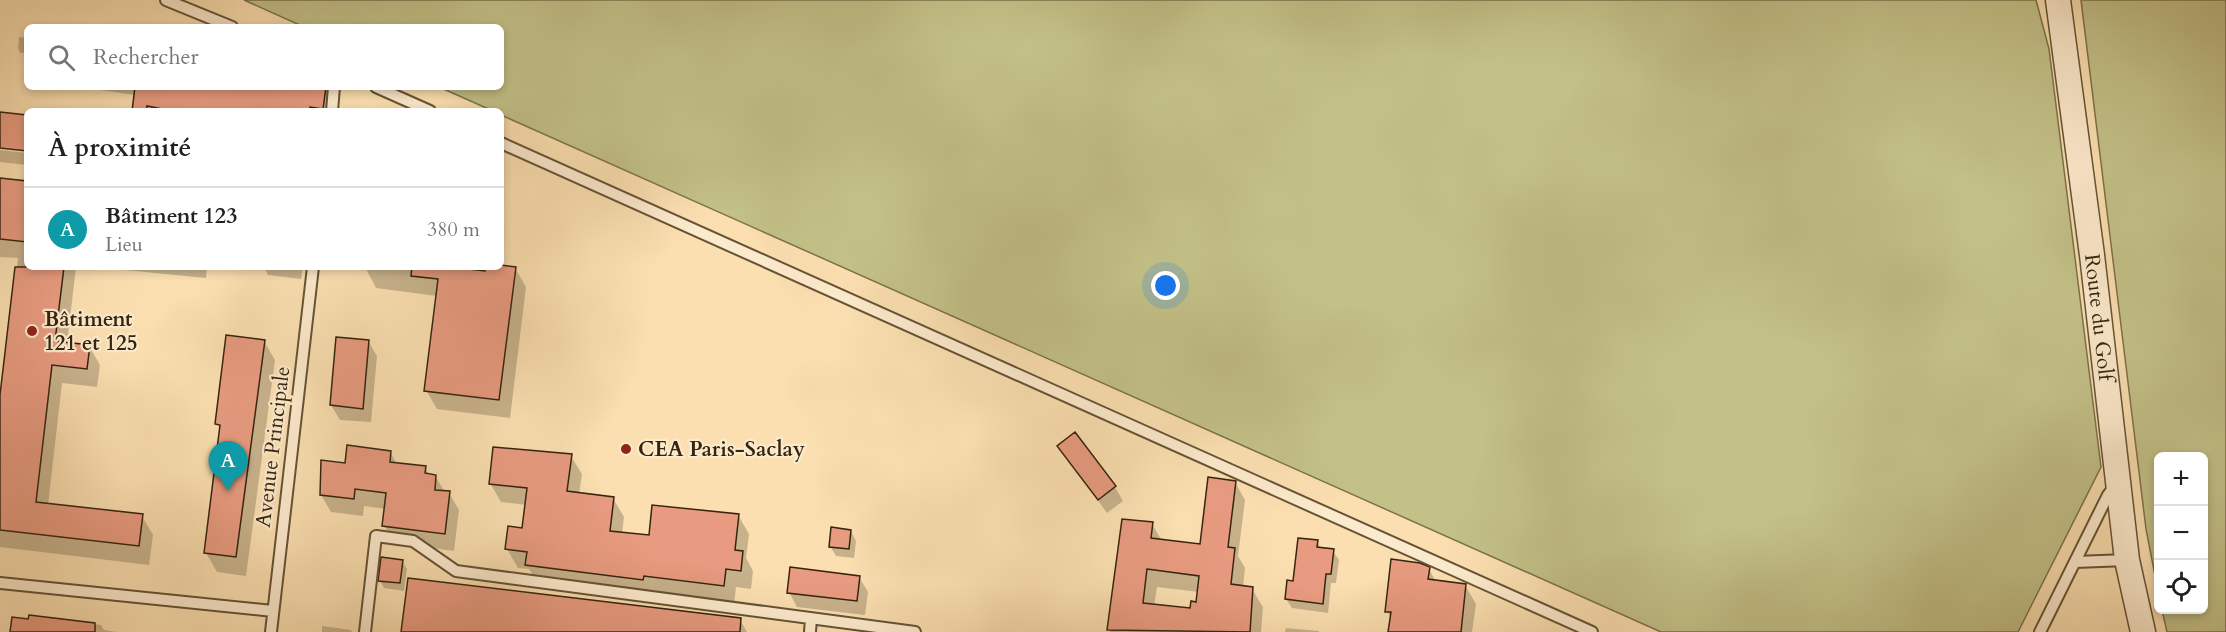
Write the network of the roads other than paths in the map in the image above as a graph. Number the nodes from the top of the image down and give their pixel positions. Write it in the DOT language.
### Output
graph roads {
  1 [pos="166,0"];
  2 [pos="2058,0"];
  3 [pos="225,24"];
  4 [pos="334,90"];
  5 [pos="383,90"];
  6 [pos="332,108"];
  7 [pos="423,108"];
  8 [pos="504,144"];
  9 [pos="313,270"];
  10 [pos="2118,483"];
  11 [pos="2127,560"];
  12 [pos="2075,562"];
  13 [pos="0,583"];
  14 [pos="273,611"];
  15 [pos="811,618"];
  16 [pos="271,632"];
  17 [pos="365,632"];
  18 [pos="810,632"];
  19 [pos="915,632"];
  20 [pos="1592,632"];
  21 [pos="2040,632"];
  22 [pos="2143,632"];
  1 -- 3 [label="lane"];
  2 -- 10 [label="street, Route du Golf"];
  4 -- 6 [label="lane"];
  5 -- 7 [label="lane"];
  8 -- 20 [label="lane"];
  9 -- 14 [label="lane, Avenue Principale"];
  10 -- 11 [label="street, Route du Golf"];
  10 -- 12 [label="lane"];
  11 -- 12 [label="lane"];
  11 -- 22 [label="street, Route du Golf"];
  12 -- 21 [label="lane"];
  13 -- 14 [label="lane"];
  14 -- 16 [label="lane, Avenue Principale"];
  15 -- 17 [label="lane"];
  15 -- 18 [label="lane"];
  15 -- 19 [label="lane"];
}
